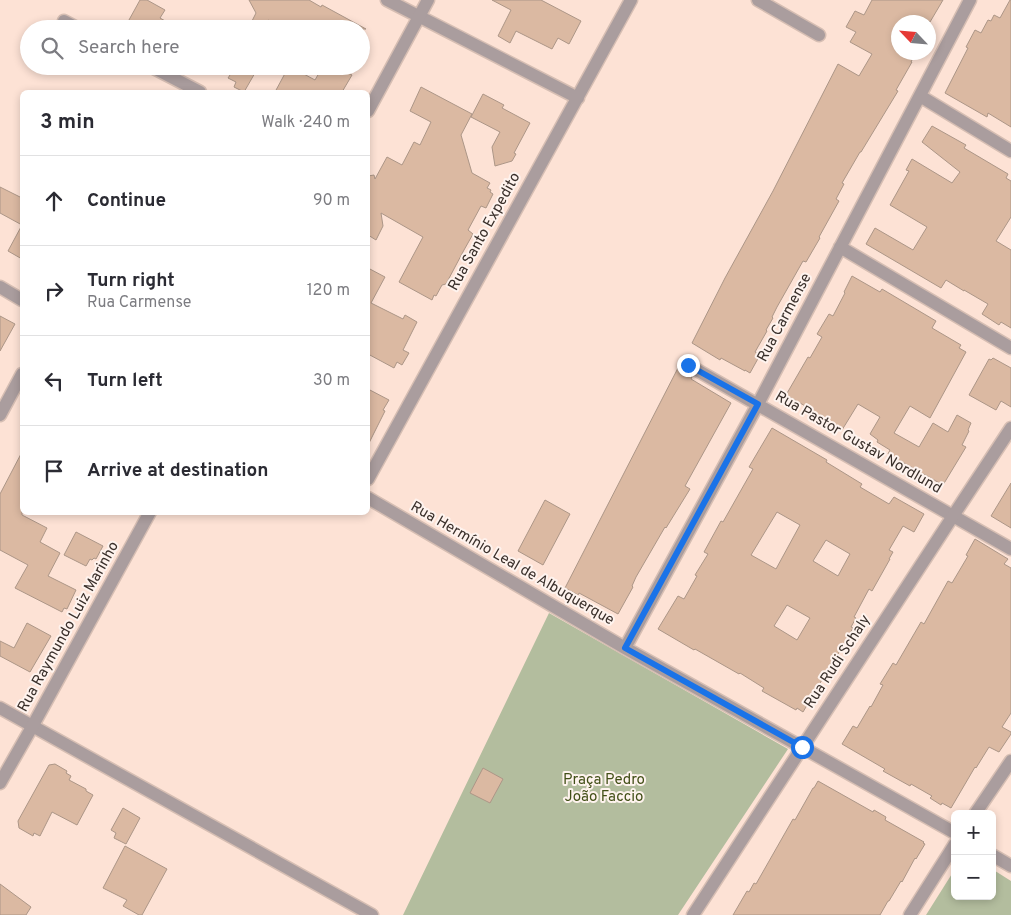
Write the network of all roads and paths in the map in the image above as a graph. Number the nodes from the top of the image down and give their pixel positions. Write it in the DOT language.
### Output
graph roads {
  1 [pos="387,0"];
  2 [pos="428,0"];
  3 [pos="631,0"];
  4 [pos="758,0"];
  5 [pos="970,0"];
  6 [pos="420,16"];
  7 [pos="819,35"];
  8 [pos="162,75"];
  9 [pos="177,87"];
  10 [pos="191,90"];
  11 [pos="920,96"];
  12 [pos="578,98"];
  13 [pos="370,107"];
  14 [pos="1011,151"];
  15 [pos="840,247"];
  16 [pos="0,287"];
  17 [pos="20,299"];
  18 [pos="1011,348"];
  19 [pos="688,365"];
  20 [pos="20,378"];
  21 [pos="758,404"];
  22 [pos="0,415"];
  23 [pos="1011,428"];
  24 [pos="370,475"];
  25 [pos="370,499"];
  26 [pos="148,515"];
  27 [pos="952,516"];
  28 [pos="1011,549"];
  29 [pos="625,648"];
  30 [pos="0,708"];
  31 [pos="32,727"];
  32 [pos="802,747"];
  33 [pos="1011,761"];
  34 [pos="0,783"];
  35 [pos="978,810"];
  36 [pos="951,831"];
  37 [pos="951,850"];
  38 [pos="996,857"];
  39 [pos="1011,866"];
  40 [pos="372,915"];
  41 [pos="693,915"];
  42 [pos="910,915"];
  1 -- 6 [label="street"];
  2 -- 6 [label="street"];
  3 -- 12 [label="street, Rua Santo Expedito"];
  4 -- 7 [label="street"];
  5 -- 11 [label="street, Rua Carmense"];
  6 -- 12 [label="street"];
  6 -- 13 [label="street"];
  8 -- 9 [label="street"];
  9 -- 10 [label="street"];
  11 -- 14 [label="street"];
  11 -- 15 [label="street, Rua Carmense"];
  12 -- 24 [label="street, Rua Santo Expedito"];
  15 -- 18 [label="street"];
  15 -- 21 [label="street, Rua Carmense"];
  16 -- 17 [label="street"];
  19 -- 21 [label="street, Rua Pastor Gustav Nordlund"];
  20 -- 22 [label="street"];
  21 -- 27 [label="street, Rua Pastor Gustav Nordlund"];
  21 -- 29 [label="street, Rua Carmense"];
  23 -- 27 [label="street, Rua Rudi Schaly"];
  25 -- 29 [label="street, Rua Hermínio Leal de Albuquerque"];
  26 -- 31 [label="street, Rua Raymundo Luiz Marinho"];
  27 -- 28 [label="street, Rua Pastor Gustav Nordlund"];
  27 -- 32 [label="street, Rua Rudi Schaly"];
  29 -- 32 [label="street, Rua Hermínio Leal de Albuquerque"];
  30 -- 31 [label="street"];
  31 -- 34 [label="street, Rua Raymundo Luiz Marinho"];
  31 -- 40 [label="street"];
  32 -- 36 [label="street, Rua Hermínio Leal de Albuquerque"];
  32 -- 41 [label="street, Rua Rudi Schaly"];
  33 -- 35 [label="street"];
  37 -- 42 [label="street"];
  38 -- 39 [label="street"];
}
